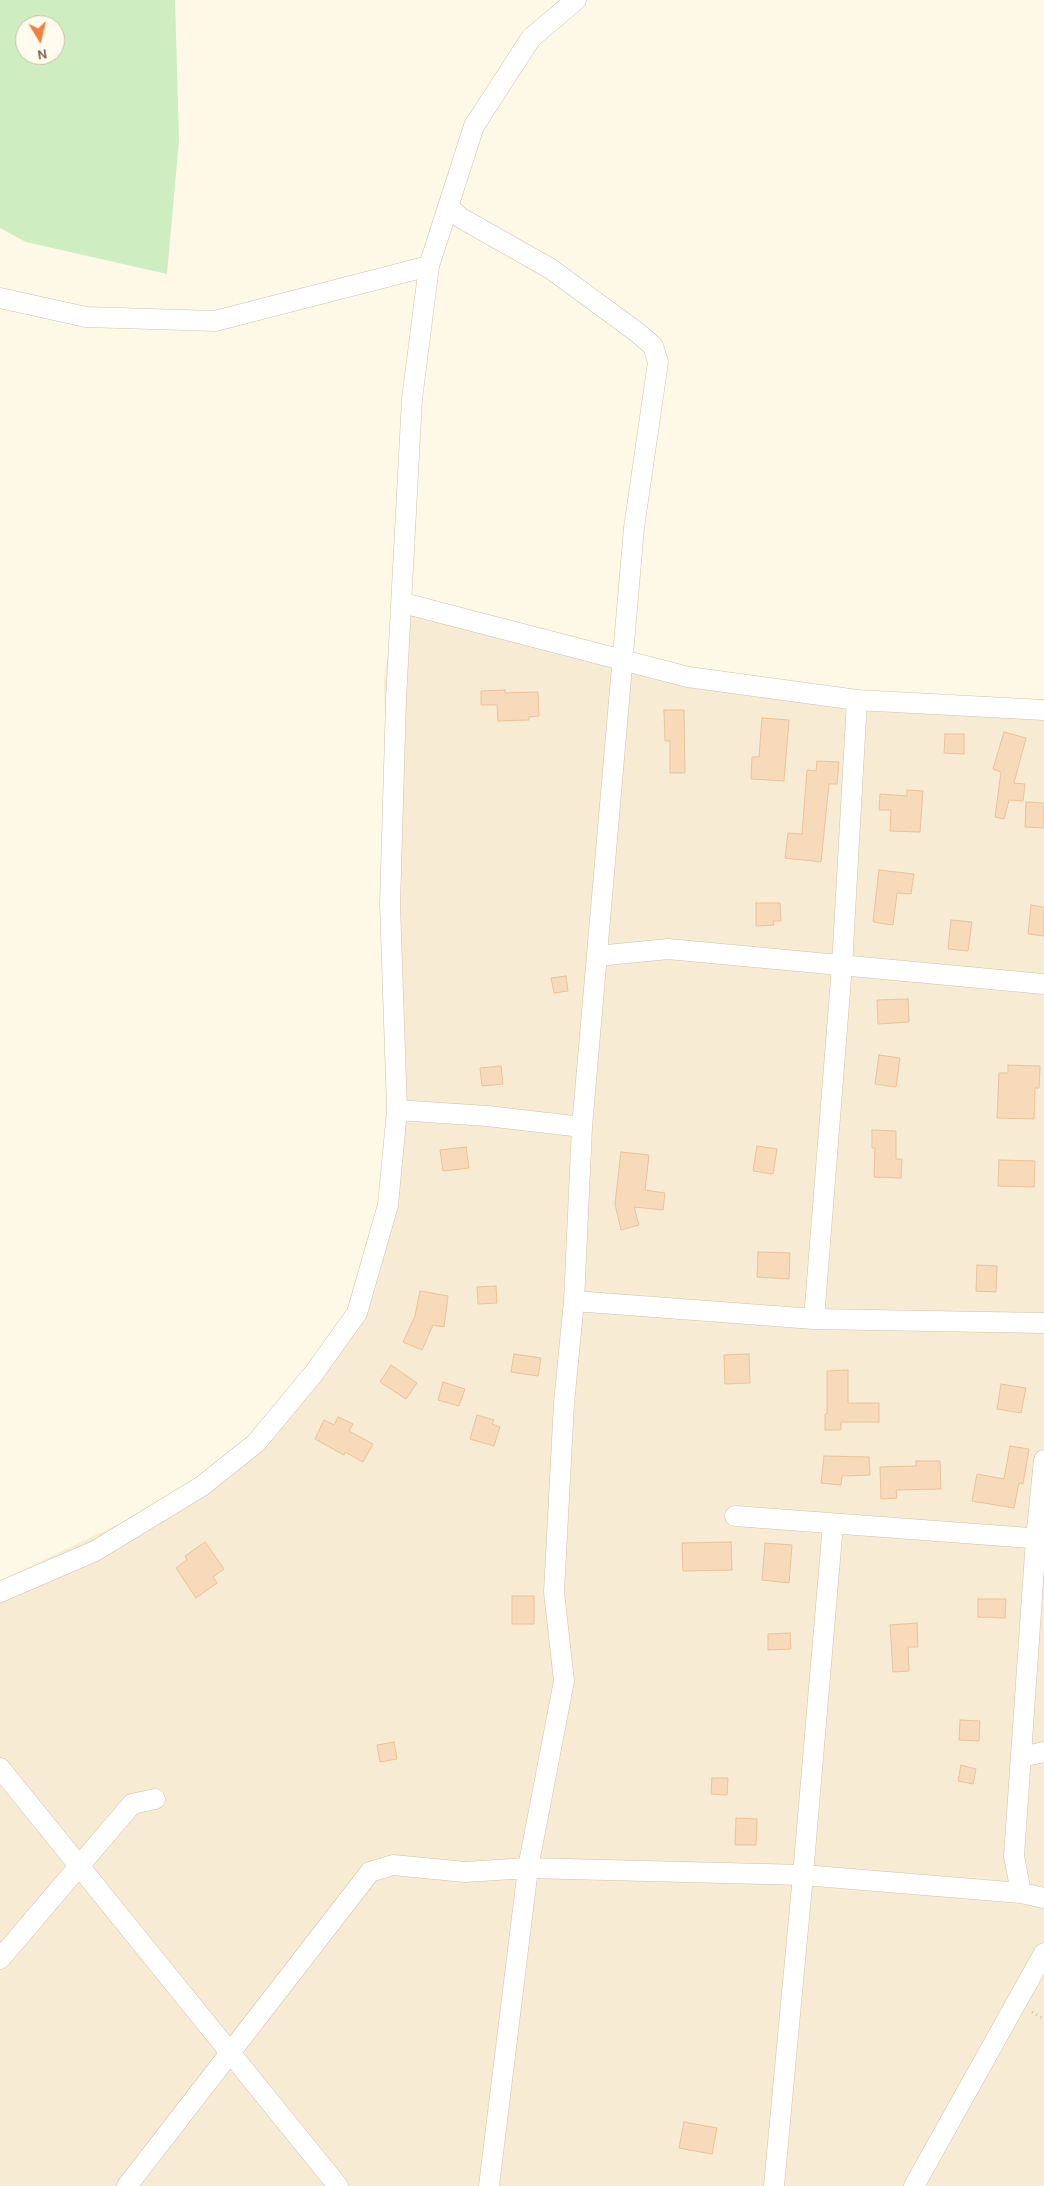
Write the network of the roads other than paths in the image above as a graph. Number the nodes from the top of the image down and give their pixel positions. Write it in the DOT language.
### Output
graph roads {
  1 [pos="576,0"];
  2 [pos="449,207"];
  3 [pos="429,266"];
  4 [pos="0,298"];
  5 [pos="403,603"];
  6 [pos="621,660"];
  7 [pos="856,700"];
  8 [pos="1044,710"];
  9 [pos="597,956"];
  10 [pos="842,966"];
  11 [pos="1044,984"];
  12 [pos="397,1110"];
  13 [pos="582,1127"];
  14 [pos="574,1301"];
  15 [pos="814,1319"];
  16 [pos="1044,1323"];
  17 [pos="1044,1460"];
  18 [pos="735,1516"];
  19 [pos="833,1524"];
  20 [pos="1040,1539"];
  21 [pos="0,1592"];
  22 [pos="1044,1752"];
  23 [pos="1021,1757"];
  24 [pos="0,1768"];
  25 [pos="155,1799"];
  26 [pos="79,1866"];
  27 [pos="528,1868"];
  28 [pos="803,1875"];
  29 [pos="1021,1893"];
  30 [pos="1044,1898"];
  31 [pos="1044,1953"];
  32 [pos="0,1959"];
  33 [pos="230,2053"];
  34 [pos="127,2186"];
  35 [pos="338,2186"];
  36 [pos="489,2186"];
  37 [pos="774,2186"];
  38 [pos="914,2186"];
  1 -- 2 [label="street"];
  2 -- 3 [label="street"];
  2 -- 6 [label="street"];
  3 -- 4 [label="street"];
  3 -- 5 [label="street"];
  5 -- 6 [label="street"];
  5 -- 12 [label="street"];
  6 -- 7 [label="street"];
  6 -- 9 [label="street"];
  7 -- 8 [label="street"];
  7 -- 10 [label="street"];
  9 -- 10 [label="street"];
  9 -- 13 [label="street"];
  10 -- 11 [label="street"];
  10 -- 15 [label="street"];
  12 -- 13 [label="street"];
  12 -- 21 [label="street"];
  13 -- 14 [label="street"];
  14 -- 15 [label="street"];
  14 -- 27 [label="street"];
  15 -- 16 [label="street"];
  17 -- 20 [label="street"];
  18 -- 19 [label="street"];
  19 -- 20 [label="street"];
  19 -- 28 [label="street"];
  20 -- 23 [label="street"];
  22 -- 23 [label="street"];
  23 -- 29 [label="street"];
  24 -- 26 [label="street"];
  25 -- 26 [label="street"];
  26 -- 32 [label="street"];
  26 -- 33 [label="street"];
  27 -- 28 [label="street"];
  27 -- 33 [label="street"];
  27 -- 36 [label="street"];
  28 -- 29 [label="street"];
  28 -- 37 [label="street"];
  29 -- 30 [label="street"];
  31 -- 38 [label="street"];
  33 -- 34 [label="street"];
  33 -- 35 [label="street"];
}
